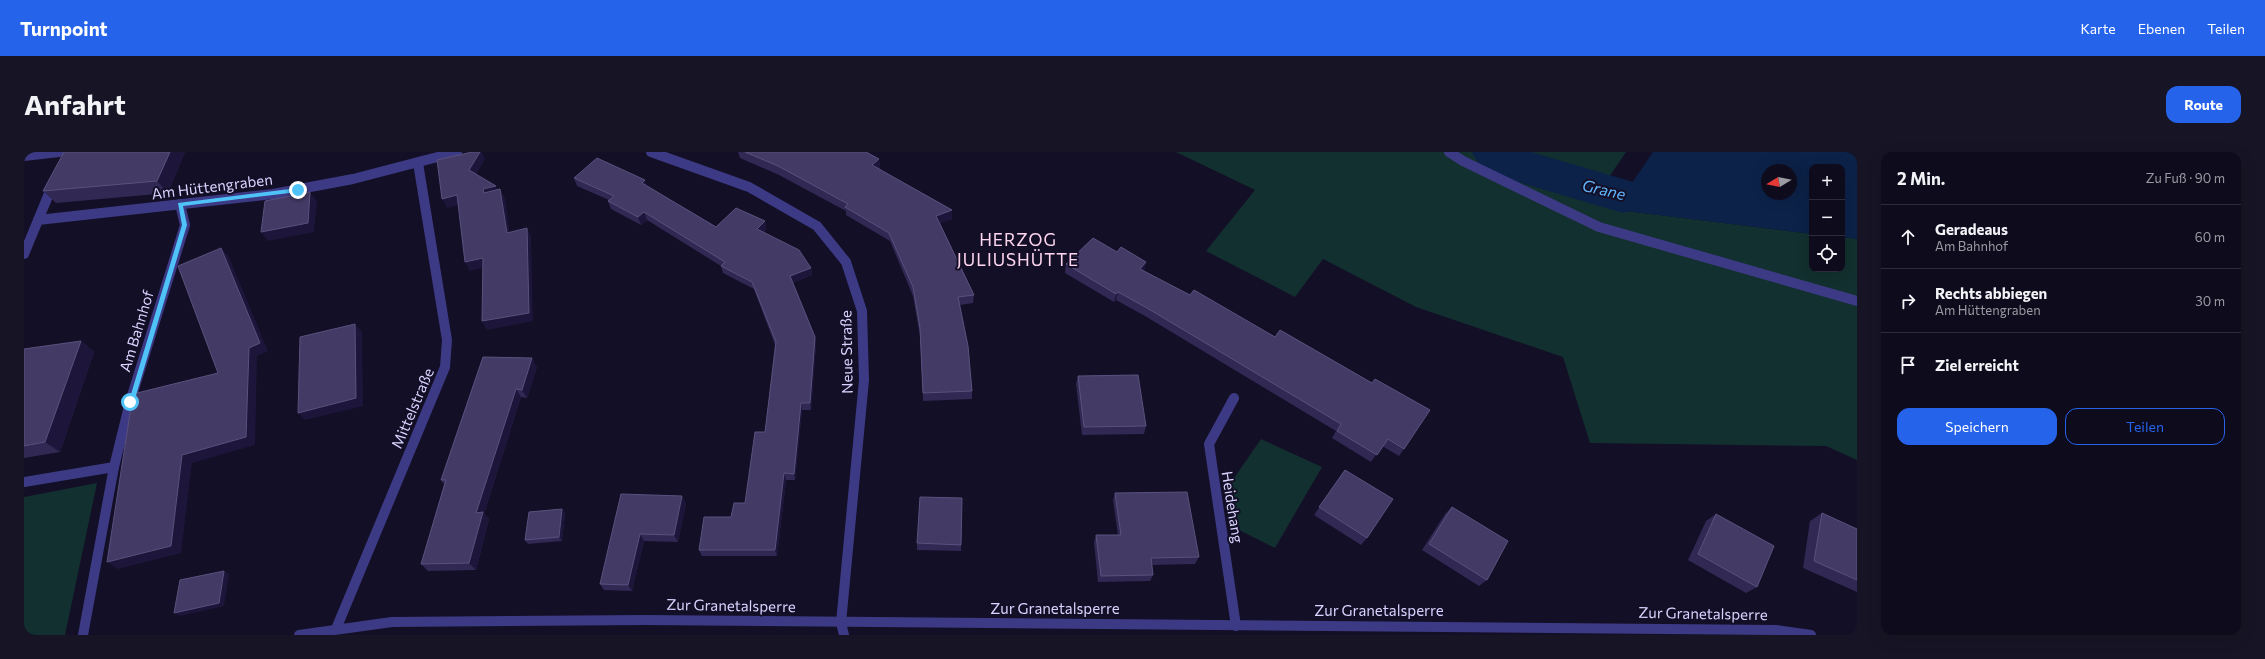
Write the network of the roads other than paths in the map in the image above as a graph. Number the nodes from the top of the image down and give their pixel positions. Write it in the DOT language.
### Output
graph roads {
  1 [pos="457,152"];
  2 [pos="651,152"];
  3 [pos="1449,152"];
  4 [pos="63,154"];
  5 [pos="24,156"];
  6 [pos="423,159"];
  7 [pos="57,172"];
  8 [pos="180,204"];
  9 [pos="38,220"];
  10 [pos="24,254"];
  11 [pos="1857,301"];
  12 [pos="1234,398"];
  13 [pos="114,467"];
  14 [pos="24,482"];
  15 [pos="840,623"];
  16 [pos="1236,626"];
  17 [pos="336,629"];
  18 [pos="83,635"];
  19 [pos="299,635"];
  20 [pos="844,635"];
  21 [pos="1811,635"];
  1 -- 6 [label="street, Am Hüttengraben"];
  2 -- 15 [label="street, Neue Straße"];
  3 -- 11 [label="street"];
  4 -- 5 [label="street"];
  6 -- 8 [label="street, Am Hüttengraben"];
  6 -- 17 [label="street, Mittelstraße"];
  7 -- 9 [label="street"];
  8 -- 9 [label="street, Am Hüttengraben"];
  8 -- 13 [label="street, Am Bahnhof"];
  9 -- 10 [label="street"];
  12 -- 16 [label="street, Heidehang"];
  13 -- 14 [label="street"];
  13 -- 18 [label="street, Am Bahnhof"];
  15 -- 16 [label="street, Zur Granetalsperre"];
  15 -- 17 [label="street, Zur Granetalsperre"];
  15 -- 20 [label="street"];
  16 -- 21 [label="street, Zur Granetalsperre"];
  17 -- 19 [label="street, Zur Granetalsperre"];
}
